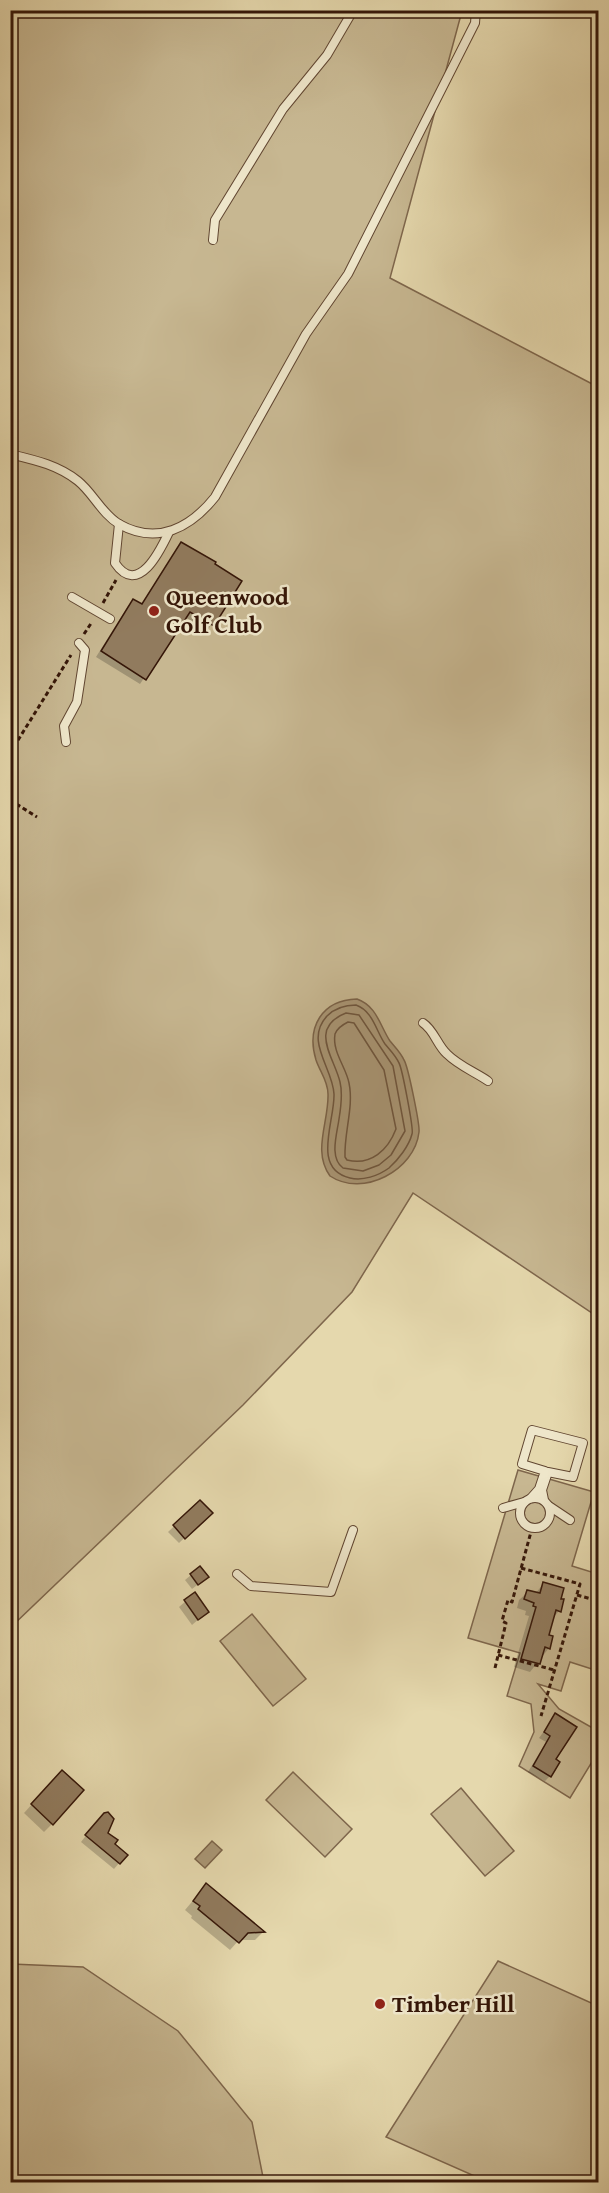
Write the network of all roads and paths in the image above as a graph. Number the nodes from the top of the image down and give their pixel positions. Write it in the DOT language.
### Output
graph roads {
  1 [pos="476,10"];
  2 [pos="351,14"];
  3 [pos="213,240"];
  4 [pos="10,454"];
  5 [pos="119,524"];
  6 [pos="170,532"];
  7 [pos="121,571"];
  8 [pos="72,597"];
  9 [pos="98,612"];
  10 [pos="110,619"];
  11 [pos="78,643"];
  12 [pos="66,742"];
  13 [pos="10,753"];
  14 [pos="10,800"];
  15 [pos="37,817"];
  16 [pos="423,1023"];
  17 [pos="489,1081"];
  18 [pos="528,1499"];
  19 [pos="547,1503"];
  20 [pos="503,1508"];
  21 [pos="570,1520"];
  22 [pos="532,1528"];
  23 [pos="352,1530"];
  24 [pos="521,1568"];
  25 [pos="237,1574"];
  26 [pos="577,1595"];
  27 [pos="598,1601"];
  28 [pos="498,1655"];
  29 [pos="495,1668"];
  30 [pos="554,1670"];
  31 [pos="541,1716"];
  1 -- 6 [label="lane"];
  2 -- 3 [label="lane"];
  4 -- 5 [label="lane"];
  5 -- 6 [label="lane"];
  5 -- 7 [label="lane"];
  6 -- 7 [label="lane"];
  7 -- 9 [label="path"];
  8 -- 9 [label="lane"];
  9 -- 10 [label="lane"];
  9 -- 11 [label="path"];
  11 -- 12 [label="lane"];
  11 -- 13 [label="path"];
  14 -- 15 [label="path"];
  16 -- 17 [label="lane"];
  18 -- 19 [label="lane"];
  18 -- 19 [label="lane"];
  18 -- 20 [label="lane"];
  18 -- 22 [label="lane"];
  19 -- 21 [label="lane"];
  19 -- 22 [label="lane"];
  22 -- 24 [label="path"];
  23 -- 25 [label="lane"];
  24 -- 26 [label="path"];
  24 -- 28 [label="path"];
  26 -- 27 [label="path"];
  26 -- 30 [label="path"];
  28 -- 29 [label="path"];
  28 -- 30 [label="path"];
  30 -- 31 [label="path"];
}
